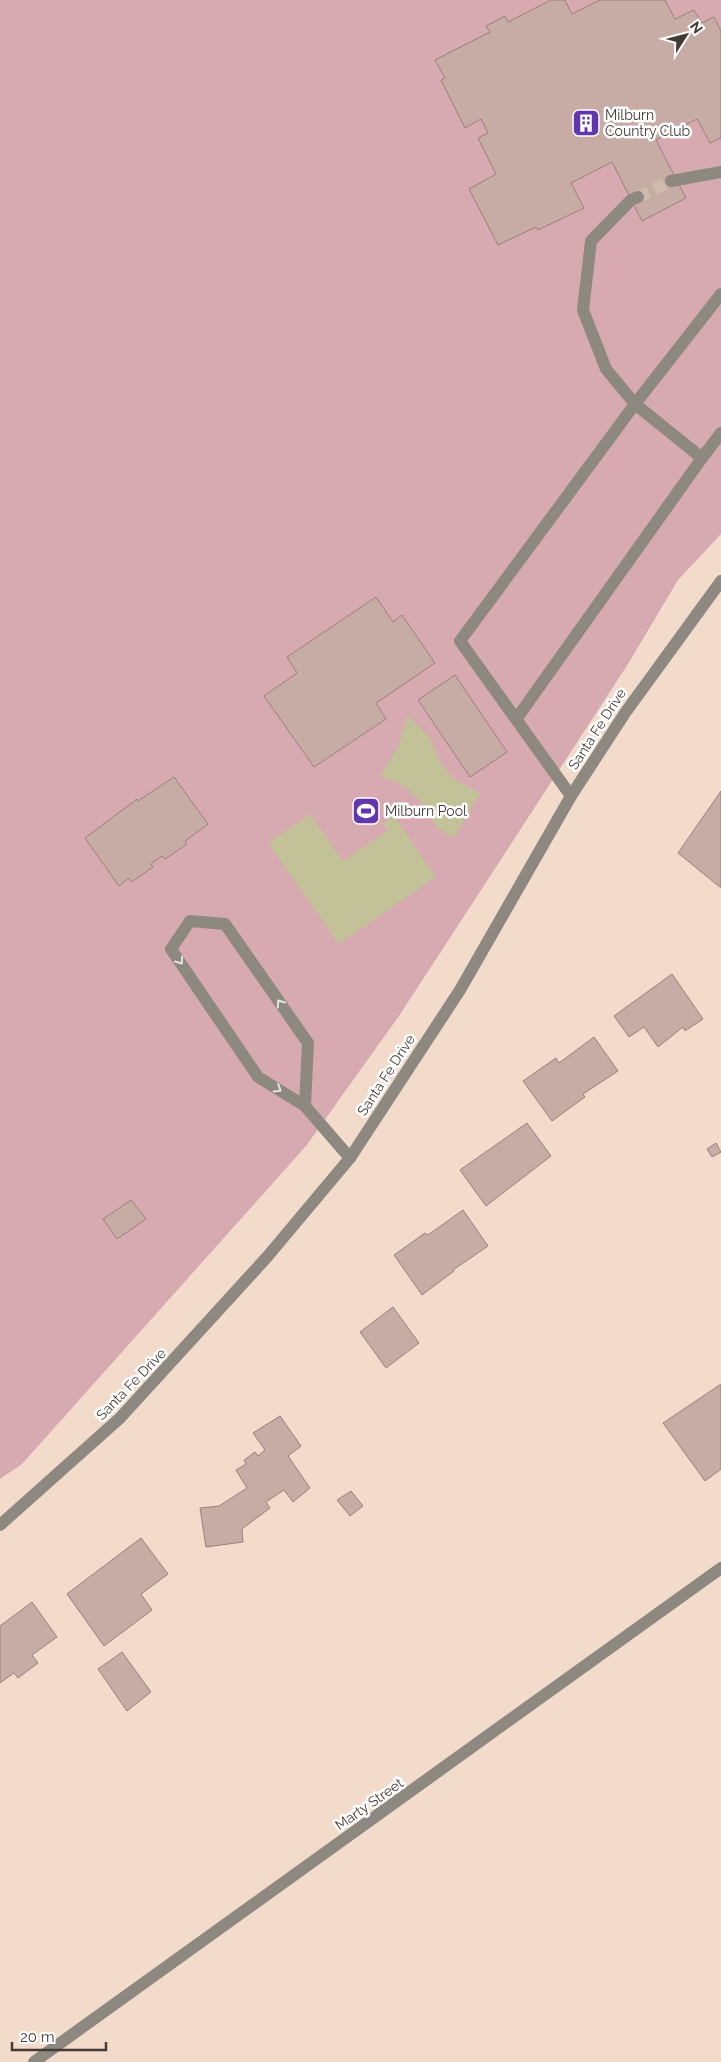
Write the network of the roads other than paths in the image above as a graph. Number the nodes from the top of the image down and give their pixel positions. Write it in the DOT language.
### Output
graph roads {
  1 [pos="721,172"];
  2 [pos="671,180"];
  3 [pos="638,197"];
  4 [pos="721,294"];
  5 [pos="635,404"];
  6 [pos="721,434"];
  7 [pos="702,458"];
  8 [pos="721,581"];
  9 [pos="517,718"];
  10 [pos="571,796"];
  11 [pos="305,1106"];
  12 [pos="350,1158"];
  13 [pos="0,1525"];
  14 [pos="721,1568"];
  15 [pos="34,2062"];
  1 -- 2 [label="street"];
  3 -- 5 [label="street"];
  4 -- 5 [label="street"];
  5 -- 7 [label="street"];
  5 -- 9 [label="street"];
  6 -- 7 [label="street"];
  7 -- 9 [label="street"];
  8 -- 10 [label="street, Santa Fe Drive"];
  9 -- 10 [label="street"];
  10 -- 12 [label="street, Santa Fe Drive"];
  11 -- 11 [label="street, one-way"];
  11 -- 12 [label="street"];
  12 -- 13 [label="street, Santa Fe Drive"];
  14 -- 15 [label="street, Marty Street"];
}
